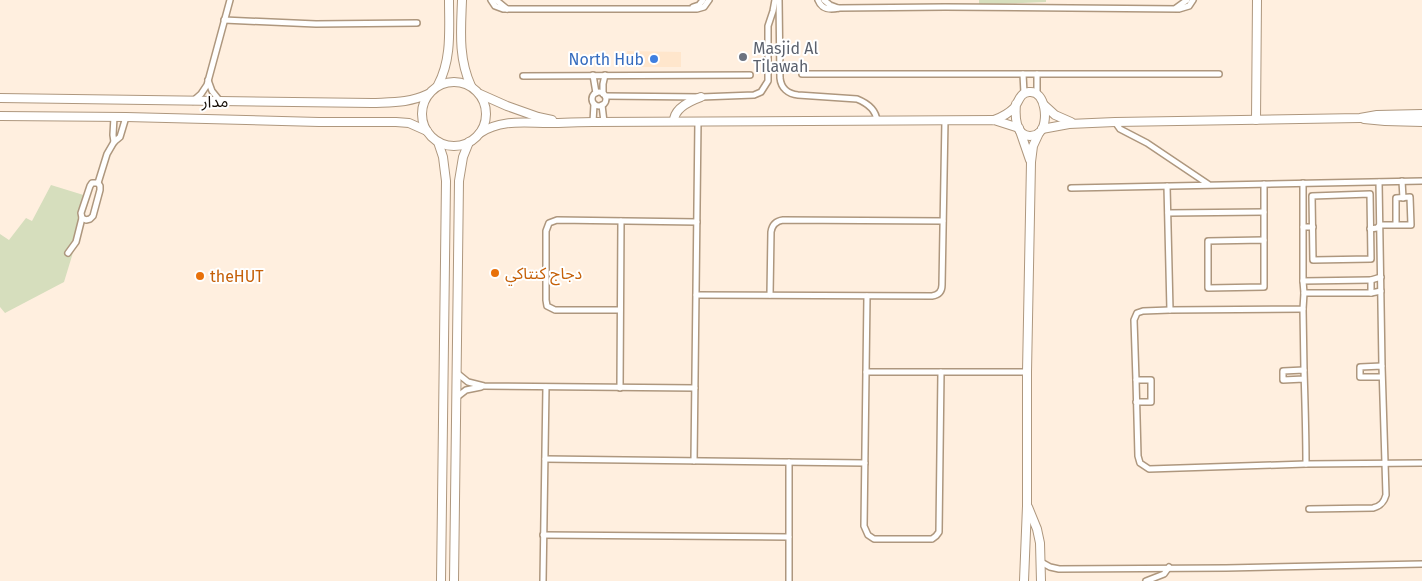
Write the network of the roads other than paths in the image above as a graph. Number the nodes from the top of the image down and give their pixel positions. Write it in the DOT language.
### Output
graph roads {
  1 [pos="230,0"];
  2 [pos="449,0"];
  3 [pos="462,0"];
  4 [pos="490,0"];
  5 [pos="496,0"];
  6 [pos="558,0"];
  7 [pos="704,0"];
  8 [pos="709,0"];
  9 [pos="775,0"];
  10 [pos="779,0"];
  11 [pos="818,0"];
  12 [pos="824,0"];
  13 [pos="945,0"];
  14 [pos="1187,0"];
  15 [pos="1193,0"];
  16 [pos="1257,0"];
  17 [pos="945,7"];
  18 [pos="558,8"];
  19 [pos="690,8"];
  20 [pos="839,8"];
  21 [pos="1173,8"];
  22 [pos="508,9"];
  23 [pos="224,20"];
  24 [pos="417,23"];
  25 [pos="768,32"];
  26 [pos="779,33"];
  27 [pos="768,71"];
  28 [pos="779,72"];
  29 [pos="802,74"];
  30 [pos="1023,74"];
  31 [pos="1036,74"];
  32 [pos="1219,74"];
  33 [pos="593,75"];
  34 [pos="605,75"];
  35 [pos="750,75"];
  36 [pos="523,76"];
  37 [pos="208,80"];
  38 [pos="438,85"];
  39 [pos="471,86"];
  40 [pos="1024,93"];
  41 [pos="428,94"];
  42 [pos="480,94"];
  43 [pos="596,94"];
  44 [pos="1037,94"];
  45 [pos="604,95"];
  46 [pos="701,97"];
  47 [pos="0,98"];
  48 [pos="220,100"];
  49 [pos="194,101"];
  50 [pos="594,104"];
  51 [pos="1016,104"];
  52 [pos="602,105"];
  53 [pos="1044,105"];
  54 [pos="1422,114"];
  55 [pos="0,116"];
  56 [pos="114,117"];
  57 [pos="126,117"];
  58 [pos="1360,118"];
  59 [pos="945,120"];
  60 [pos="994,120"];
  61 [pos="1256,120"];
  62 [pos="674,121"];
  63 [pos="698,121"];
  64 [pos="877,121"];
  65 [pos="584,122"];
  66 [pos="593,122"];
  67 [pos="604,122"];
  68 [pos="1115,122"];
  69 [pos="1422,122"];
  70 [pos="1076,124"];
  71 [pos="1019,130"];
  72 [pos="426,131"];
  73 [pos="1040,131"];
  74 [pos="480,133"];
  75 [pos="114,142"];
  76 [pos="438,142"];
  77 [pos="469,142"];
  78 [pos="1031,162"];
  79 [pos="1402,181"];
  80 [pos="1422,181"];
  81 [pos="1379,182"];
  82 [pos="98,183"];
  83 [pos="1303,183"];
  84 [pos="1209,184"];
  85 [pos="1264,184"];
  86 [pos="1167,186"];
  87 [pos="1071,188"];
  88 [pos="1403,198"];
  89 [pos="1264,212"];
  90 [pos="1168,213"];
  91 [pos="82,218"];
  92 [pos="621,221"];
  93 [pos="943,221"];
  94 [pos="697,222"];
  95 [pos="1380,225"];
  96 [pos="1396,225"];
  97 [pos="1303,227"];
  98 [pos="1313,227"];
  99 [pos="1370,229"];
  100 [pos="1264,240"];
  101 [pos="68,253"];
  102 [pos="1381,277"];
  103 [pos="1371,280"];
  104 [pos="1304,281"];
  105 [pos="1314,281"];
  106 [pos="1381,291"];
  107 [pos="1314,293"];
  108 [pos="1371,293"];
  109 [pos="696,294"];
  110 [pos="1304,294"];
  111 [pos="770,295"];
  112 [pos="867,296"];
  113 [pos="1303,309"];
  114 [pos="620,310"];
  115 [pos="1170,310"];
  116 [pos="1382,366"];
  117 [pos="1304,370"];
  118 [pos="866,372"];
  119 [pos="941,372"];
  120 [pos="1027,372"];
  121 [pos="457,373"];
  122 [pos="1382,377"];
  123 [pos="1304,379"];
  124 [pos="1136,380"];
  125 [pos="484,386"];
  126 [pos="546,387"];
  127 [pos="620,388"];
  128 [pos="695,388"];
  129 [pos="457,397"];
  130 [pos="1136,402"];
  131 [pos="545,459"];
  132 [pos="694,461"];
  133 [pos="790,462"];
  134 [pos="865,463"];
  135 [pos="1384,463"];
  136 [pos="1422,463"];
  137 [pos="1306,464"];
  138 [pos="1027,506"];
  139 [pos="1309,510"];
  140 [pos="544,535"];
  141 [pos="789,537"];
  142 [pos="1041,562"];
  143 [pos="1422,564"];
  144 [pos="1168,567"];
  145 [pos="441,581"];
  146 [pos="454,581"];
  147 [pos="543,581"];
  148 [pos="788,581"];
  149 [pos="1024,581"];
  150 [pos="1041,581"];
  151 [pos="1146,581"];
  1 -- 23 [label="street"];
  2 -- 38 [label="street"];
  3 -- 39 [label="street"];
  4 -- 22 [label="street"];
  5 -- 22 [label="street"];
  6 -- 18 [label="street"];
  7 -- 19 [label="street"];
  8 -- 19 [label="street"];
  9 -- 25 [label="street"];
  10 -- 26 [label="street"];
  11 -- 20 [label="street"];
  12 -- 20 [label="street"];
  13 -- 17 [label="street"];
  14 -- 21 [label="street"];
  15 -- 21 [label="street"];
  16 -- 61 [label="street"];
  17 -- 20 [label="street"];
  17 -- 21 [label="street"];
  18 -- 19 [label="street"];
  18 -- 22 [label="street"];
  23 -- 24 [label="street"];
  23 -- 37 [label="street"];
  25 -- 26 [label="street"];
  25 -- 27 [label="street"];
  26 -- 28 [label="street"];
  27 -- 28 [label="street"];
  27 -- 46 [label="street"];
  28 -- 64 [label="street"];
  29 -- 30 [label="street"];
  30 -- 31 [label="street"];
  30 -- 40 [label="street"];
  31 -- 32 [label="street"];
  31 -- 44 [label="street"];
  33 -- 34 [label="street"];
  33 -- 36 [label="street"];
  33 -- 43 [label="street"];
  34 -- 35 [label="street"];
  34 -- 45 [label="street"];
  37 -- 48 [label="street"];
  37 -- 49 [label="street"];
  38 -- 39 [label="street"];
  38 -- 41 [label="street"];
  39 -- 42 [label="street"];
  40 -- 44 [label="street"];
  40 -- 51 [label="street"];
  41 -- 48 [label="street, مدار"];
  41 -- 72 [label="street"];
  42 -- 65 [label="street"];
  42 -- 74 [label="street"];
  43 -- 45 [label="street"];
  43 -- 50 [label="street"];
  44 -- 53 [label="street"];
  45 -- 46 [label="street"];
  45 -- 52 [label="street"];
  46 -- 62 [label="street"];
  47 -- 49 [label="street, مدار"];
  48 -- 49 [label="street, مدار"];
  50 -- 52 [label="street"];
  50 -- 66 [label="street"];
  51 -- 60 [label="street"];
  51 -- 71 [label="street"];
  52 -- 67 [label="street"];
  53 -- 70 [label="street"];
  53 -- 73 [label="street"];
  54 -- 58 [label="street"];
  55 -- 56 [label="street, مدار"];
  56 -- 57 [label="street, مدار"];
  56 -- 75 [label="street"];
  57 -- 72 [label="street, مدار"];
  57 -- 75 [label="street"];
  58 -- 61 [label="street"];
  58 -- 69 [label="street"];
  59 -- 60 [label="street"];
  59 -- 64 [label="street"];
  59 -- 93 [label="street"];
  60 -- 71 [label="street"];
  61 -- 68 [label="street"];
  62 -- 63 [label="street"];
  62 -- 67 [label="street"];
  63 -- 64 [label="street"];
  63 -- 94 [label="street"];
  65 -- 66 [label="street"];
  65 -- 74 [label="street"];
  66 -- 67 [label="street"];
  68 -- 70 [label="street"];
  68 -- 84 [label="street"];
  70 -- 73 [label="street"];
  71 -- 73 [label="street"];
  71 -- 78 [label="street"];
  72 -- 76 [label="street"];
  73 -- 78 [label="street"];
  74 -- 77 [label="street"];
  75 -- 82 [label="street"];
  76 -- 77 [label="street"];
  76 -- 145 [label="street"];
  77 -- 121 [label="street"];
  78 -- 120 [label="street"];
  79 -- 80 [label="street"];
  79 -- 81 [label="street"];
  79 -- 88 [label="street"];
  81 -- 83 [label="street"];
  81 -- 95 [label="street"];
  82 -- 91 [label="street"];
  82 -- 91 [label="street"];
  83 -- 85 [label="street"];
  83 -- 97 [label="street"];
  84 -- 85 [label="street"];
  84 -- 86 [label="street"];
  85 -- 89 [label="street"];
  86 -- 87 [label="street"];
  86 -- 90 [label="street"];
  88 -- 96 [label="street"];
  88 -- 96 [label="street"];
  89 -- 90 [label="street"];
  89 -- 100 [label="street"];
  90 -- 115 [label="street"];
  91 -- 101 [label="street"];
  92 -- 94 [label="street"];
  92 -- 114 [label="street"];
  92 -- 114 [label="street"];
  93 -- 111 [label="street"];
  93 -- 112 [label="street"];
  94 -- 109 [label="street"];
  95 -- 96 [label="street"];
  95 -- 99 [label="street"];
  95 -- 102 [label="street"];
  97 -- 98 [label="street"];
  97 -- 104 [label="street"];
  98 -- 99 [label="street"];
  98 -- 99 [label="street"];
  100 -- 100 [label="street"];
  102 -- 103 [label="street"];
  102 -- 106 [label="street"];
  103 -- 105 [label="street"];
  103 -- 108 [label="street"];
  104 -- 105 [label="street"];
  104 -- 110 [label="street"];
  105 -- 107 [label="street"];
  106 -- 108 [label="street"];
  106 -- 116 [label="street"];
  107 -- 108 [label="street"];
  107 -- 110 [label="street"];
  109 -- 111 [label="street"];
  109 -- 128 [label="street"];
  110 -- 113 [label="street"];
  111 -- 112 [label="street"];
  112 -- 118 [label="street"];
  113 -- 115 [label="street"];
  113 -- 117 [label="street"];
  114 -- 127 [label="street"];
  115 -- 124 [label="street"];
  116 -- 122 [label="street"];
  116 -- 122 [label="street"];
  117 -- 123 [label="street"];
  117 -- 123 [label="street"];
  118 -- 119 [label="street"];
  118 -- 134 [label="street"];
  119 -- 120 [label="street"];
  119 -- 134 [label="street"];
  120 -- 138 [label="street"];
  121 -- 125 [label="street"];
  121 -- 129 [label="street"];
  122 -- 135 [label="street"];
  123 -- 137 [label="street"];
  124 -- 130 [label="street"];
  124 -- 130 [label="street"];
  125 -- 126 [label="street"];
  125 -- 129 [label="street"];
  126 -- 127 [label="street"];
  126 -- 131 [label="street"];
  127 -- 128 [label="street"];
  128 -- 132 [label="street"];
  129 -- 146 [label="street"];
  130 -- 137 [label="street"];
  131 -- 132 [label="street"];
  131 -- 140 [label="street"];
  132 -- 133 [label="street"];
  133 -- 134 [label="street"];
  133 -- 141 [label="street"];
  135 -- 136 [label="street"];
  135 -- 137 [label="street"];
  135 -- 139 [label="street"];
  138 -- 142 [label="street"];
  138 -- 149 [label="street"];
  140 -- 141 [label="street"];
  140 -- 147 [label="street"];
  141 -- 148 [label="street"];
  142 -- 144 [label="street"];
  142 -- 150 [label="street"];
  143 -- 144 [label="street"];
  144 -- 151 [label="street"];
}
